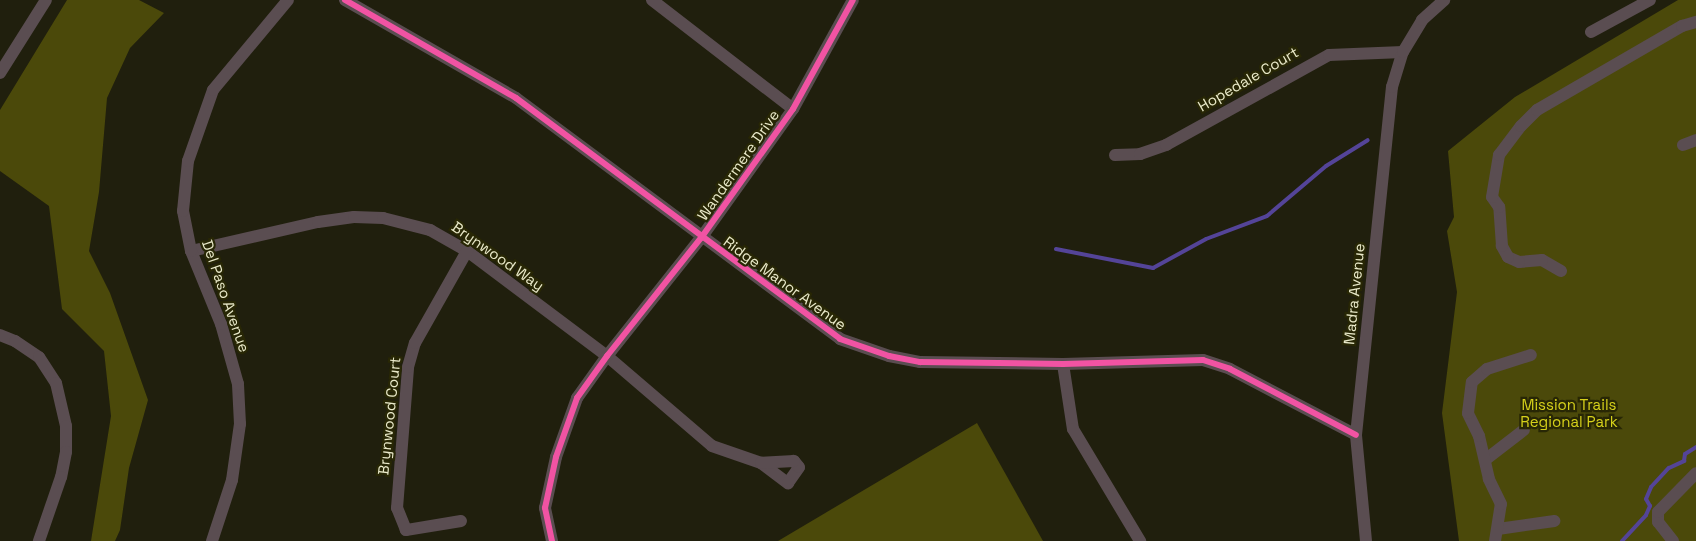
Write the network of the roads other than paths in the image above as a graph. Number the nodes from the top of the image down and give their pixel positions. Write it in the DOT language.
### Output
graph roads {
  1 [pos="46,0"];
  2 [pos="288,0"];
  3 [pos="345,0"];
  4 [pos="652,0"];
  5 [pos="853,0"];
  6 [pos="1444,0"];
  7 [pos="1650,0"];
  8 [pos="668,5"];
  9 [pos="1696,22"];
  10 [pos="1591,32"];
  11 [pos="1403,52"];
  12 [pos="0,73"];
  13 [pos="793,109"];
  14 [pos="1696,140"];
  15 [pos="1683,145"];
  16 [pos="1115,155"];
  17 [pos="701,238"];
  18 [pos="191,251"];
  19 [pos="467,251"];
  20 [pos="1561,271"];
  21 [pos="0,335"];
  22 [pos="1531,355"];
  23 [pos="607,356"];
  24 [pos="1062,364"];
  25 [pos="1524,430"];
  26 [pos="1356,435"];
  27 [pos="1485,460"];
  28 [pos="761,462"];
  29 [pos="1696,473"];
  30 [pos="461,521"];
  31 [pos="1554,521"];
  32 [pos="1496,535"];
  33 [pos="39,541"];
  34 [pos="212,541"];
  35 [pos="552,541"];
  36 [pos="1140,541"];
  37 [pos="1366,541"];
  38 [pos="1672,541"];
  1 -- 12 [label="street"];
  2 -- 18 [label="street, Del Paso Avenue"];
  3 -- 17 [label="street, Ridge Manor Avenue"];
  4 -- 8 [label="street"];
  5 -- 13 [label="street, Wandermere Drive"];
  6 -- 11 [label="street, Madra Avenue"];
  7 -- 10 [label="street"];
  8 -- 13 [label="street"];
  9 -- 20 [label="street"];
  11 -- 16 [label="street, Hopedale Court"];
  11 -- 26 [label="street, Madra Avenue"];
  13 -- 17 [label="street, Wandermere Drive"];
  14 -- 15 [label="street"];
  17 -- 23 [label="street, Wandermere Drive"];
  17 -- 24 [label="street, Ridge Manor Avenue"];
  18 -- 19 [label="street, Brynwood Way"];
  18 -- 34 [label="street, Del Paso Avenue"];
  19 -- 23 [label="street, Brynwood Way"];
  19 -- 30 [label="street, Brynwood Court"];
  21 -- 33 [label="street"];
  22 -- 27 [label="street"];
  23 -- 28 [label="street, Brynwood Way"];
  23 -- 35 [label="street, Wandermere Drive"];
  24 -- 26 [label="street, Ridge Manor Avenue"];
  24 -- 36 [label="street"];
  25 -- 27 [label="street"];
  26 -- 37 [label="street, Madra Avenue"];
  27 -- 32 [label="street"];
  29 -- 38 [label="street"];
  31 -- 32 [label="street"];
}
